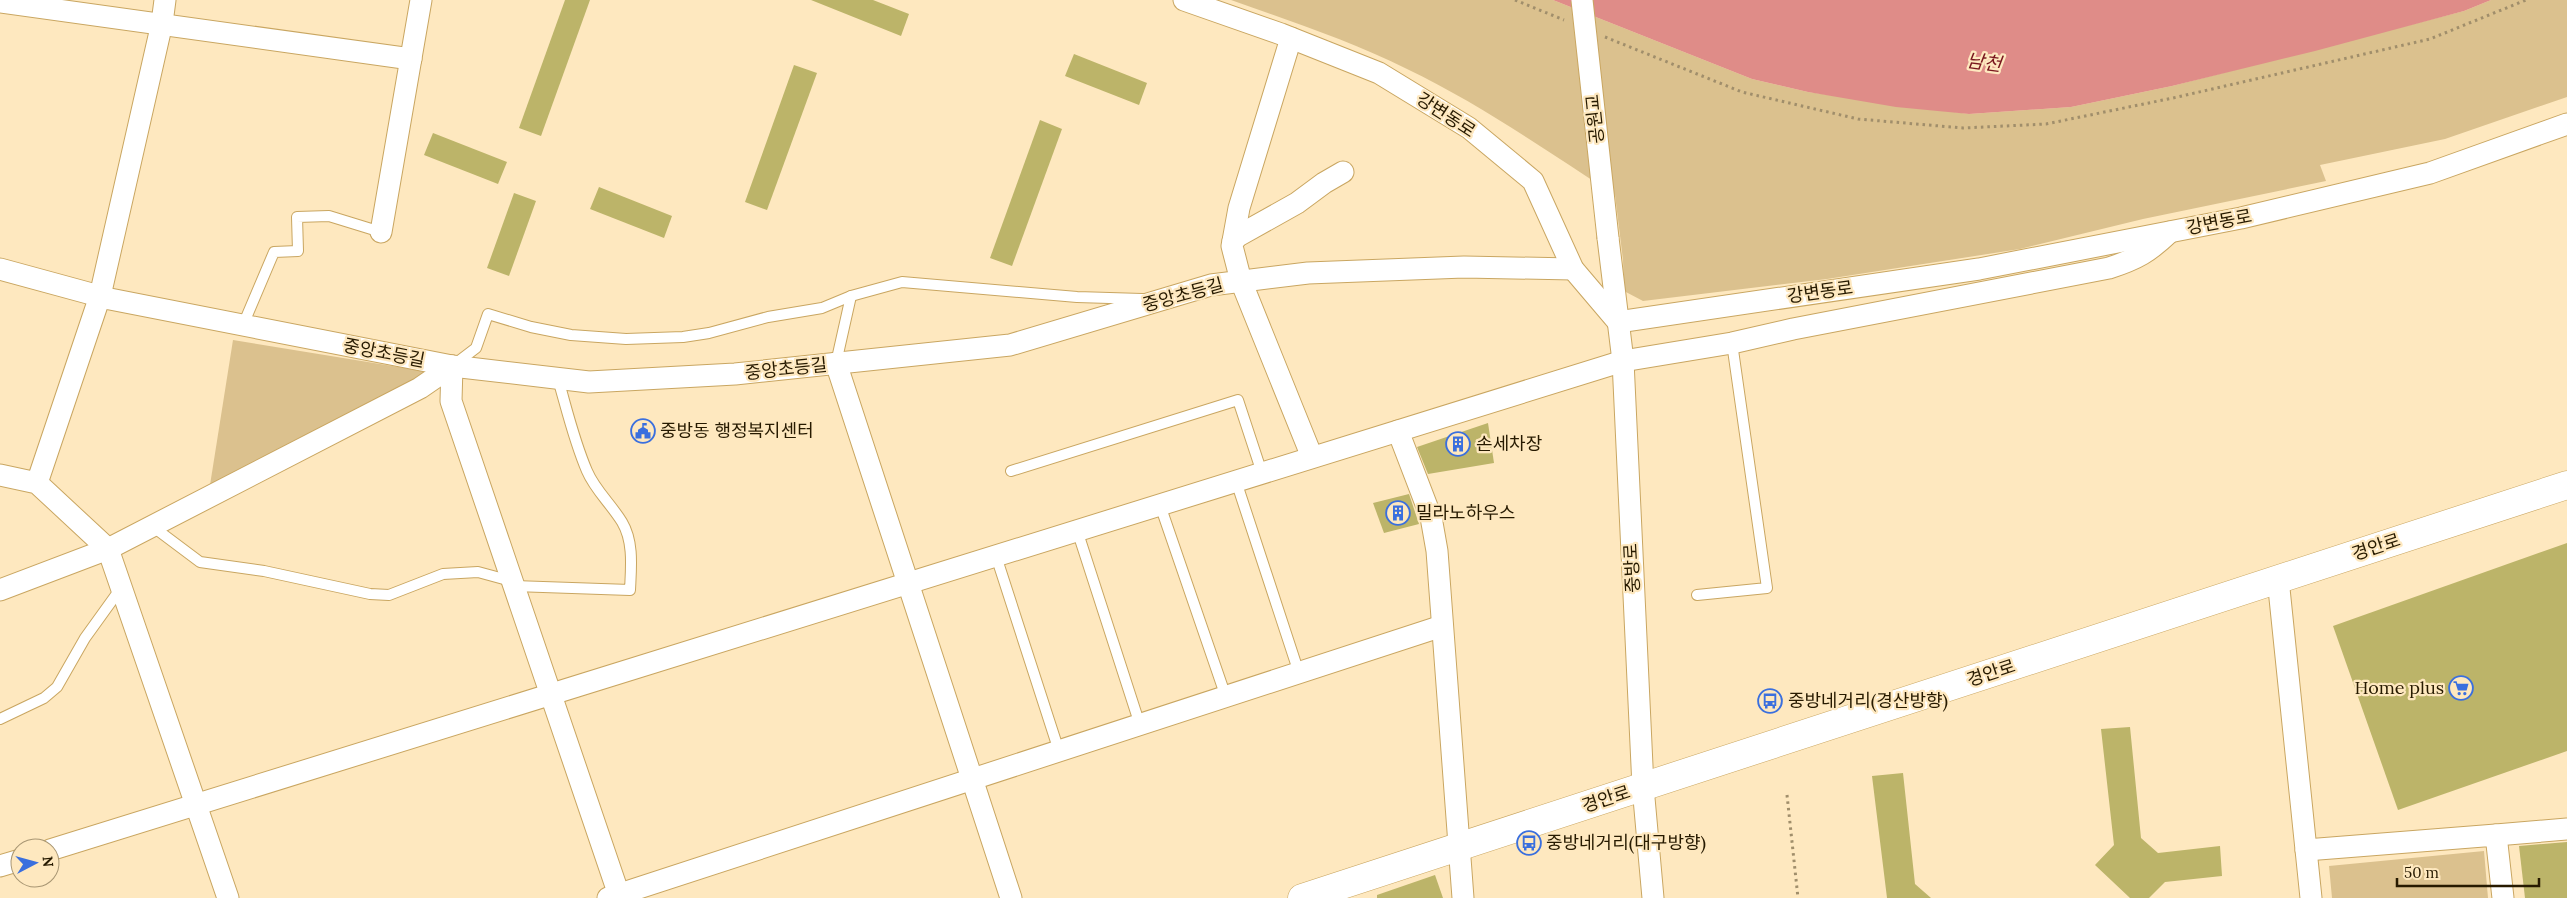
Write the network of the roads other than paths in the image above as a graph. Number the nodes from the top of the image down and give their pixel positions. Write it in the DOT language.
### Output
graph roads {
  1 [pos="164,0"];
  2 [pos="421,0"];
  3 [pos="1184,0"];
  4 [pos="1582,0"];
  5 [pos="1,2"];
  6 [pos="162,23"];
  7 [pos="1291,38"];
  8 [pos="411,59"];
  9 [pos="2567,124"];
  10 [pos="1343,172"];
  11 [pos="381,232"];
  12 [pos="2170,232"];
  13 [pos="1608,238"];
  14 [pos="1233,241"];
  15 [pos="1573,269"];
  16 [pos="0,270"];
  17 [pos="1241,281"];
  18 [pos="100,296"];
  19 [pos="851,296"];
  20 [pos="1160,300"];
  21 [pos="1618,322"];
  22 [pos="243,325"];
  23 [pos="1732,343"];
  24 [pos="1622,361"];
  25 [pos="836,364"];
  26 [pos="452,366"];
  27 [pos="558,379"];
  28 [pos="1398,431"];
  29 [pos="1312,457"];
  30 [pos="1011,471"];
  31 [pos="1262,473"];
  32 [pos="0,476"];
  33 [pos="1236,481"];
  34 [pos="37,483"];
  35 [pos="2567,485"];
  36 [pos="1160,505"];
  37 [pos="152,526"];
  38 [pos="1077,530"];
  39 [pos="108,548"];
  40 [pos="996,556"];
  41 [pos="2278,580"];
  42 [pos="908,583"];
  43 [pos="513,584"];
  44 [pos="122,588"];
  45 [pos="0,590"];
  46 [pos="1697,595"];
  47 [pos="1442,626"];
  48 [pos="1299,673"];
  49 [pos="551,694"];
  50 [pos="1226,696"];
  51 [pos="0,719"];
  52 [pos="1140,725"];
  53 [pos="1059,751"];
  54 [pos="972,780"];
  55 [pos="1643,787"];
  56 [pos="196,805"];
  57 [pos="2567,828"];
  58 [pos="2496,836"];
  59 [pos="60,847"];
  60 [pos="1458,847"];
  61 [pos="2306,850"];
  62 [pos="616,897"];
  63 [pos="228,898"];
  64 [pos="1011,898"];
  65 [pos="1302,898"];
  66 [pos="1463,898"];
  67 [pos="1653,898"];
  68 [pos="2311,898"];
  69 [pos="2503,898"];
  1 -- 6 [label="street"];
  2 -- 8 [label="street"];
  3 -- 7 [label="street, 강변동로"];
  4 -- 13 [label="street, 공원교, bridge"];
  5 -- 6 [label="street"];
  6 -- 8 [label="street"];
  6 -- 18 [label="street"];
  7 -- 14 [label="street"];
  7 -- 15 [label="street, 강변동로"];
  8 -- 11 [label="street"];
  9 -- 12 [label="street, 강변동로"];
  10 -- 14 [label="street"];
  11 -- 22 [label="lane"];
  12 -- 21 [label="street, 강변동로"];
  12 -- 23 [label="street"];
  13 -- 21 [label="street, 중방로"];
  14 -- 17 [label="street"];
  15 -- 17 [label="street, 중앙초등길"];
  15 -- 21 [label="street, 강변동로"];
  16 -- 18 [label="street, 중앙초등길"];
  17 -- 20 [label="street, 중앙초등길"];
  17 -- 29 [label="street"];
  18 -- 22 [label="street, 중앙초등길"];
  18 -- 34 [label="street"];
  19 -- 20 [label="lane"];
  19 -- 25 [label="lane"];
  19 -- 26 [label="lane"];
  20 -- 25 [label="street, 중앙초등길"];
  21 -- 24 [label="street, 중방로"];
  22 -- 26 [label="street, 중앙초등길"];
  23 -- 24 [label="street"];
  23 -- 46 [label="lane"];
  24 -- 28 [label="street"];
  24 -- 55 [label="street, 중방로"];
  25 -- 27 [label="street, 중앙초등길"];
  25 -- 42 [label="street"];
  26 -- 27 [label="street, 중앙초등길"];
  26 -- 37 [label="street"];
  26 -- 43 [label="street"];
  27 -- 43 [label="lane"];
  28 -- 29 [label="street"];
  28 -- 47 [label="street"];
  29 -- 31 [label="street"];
  30 -- 31 [label="lane"];
  31 -- 33 [label="street"];
  32 -- 34 [label="street"];
  33 -- 36 [label="street"];
  33 -- 48 [label="lane"];
  34 -- 39 [label="street"];
  35 -- 41 [label="main road, 경안로"];
  36 -- 38 [label="street"];
  36 -- 50 [label="lane"];
  37 -- 39 [label="street"];
  37 -- 43 [label="lane"];
  38 -- 40 [label="street"];
  38 -- 52 [label="lane"];
  39 -- 44 [label="street"];
  39 -- 45 [label="street"];
  40 -- 42 [label="street"];
  40 -- 53 [label="lane"];
  41 -- 55 [label="main road, 경안로"];
  41 -- 61 [label="street"];
  42 -- 49 [label="street"];
  42 -- 54 [label="street"];
  43 -- 49 [label="street"];
  44 -- 51 [label="lane"];
  44 -- 56 [label="street"];
  47 -- 48 [label="street"];
  47 -- 60 [label="street"];
  48 -- 50 [label="street"];
  49 -- 56 [label="street"];
  49 -- 62 [label="street"];
  50 -- 52 [label="street"];
  52 -- 53 [label="street"];
  53 -- 54 [label="street"];
  54 -- 62 [label="street"];
  54 -- 64 [label="street"];
  55 -- 60 [label="main road, 경안로"];
  55 -- 67 [label="street, 중방로"];
  56 -- 59 [label="street"];
  56 -- 63 [label="street"];
  57 -- 58 [label="street"];
  58 -- 61 [label="street"];
  58 -- 69 [label="street"];
  60 -- 65 [label="main road, 경안로"];
  60 -- 66 [label="street"];
  61 -- 68 [label="street"];
}
